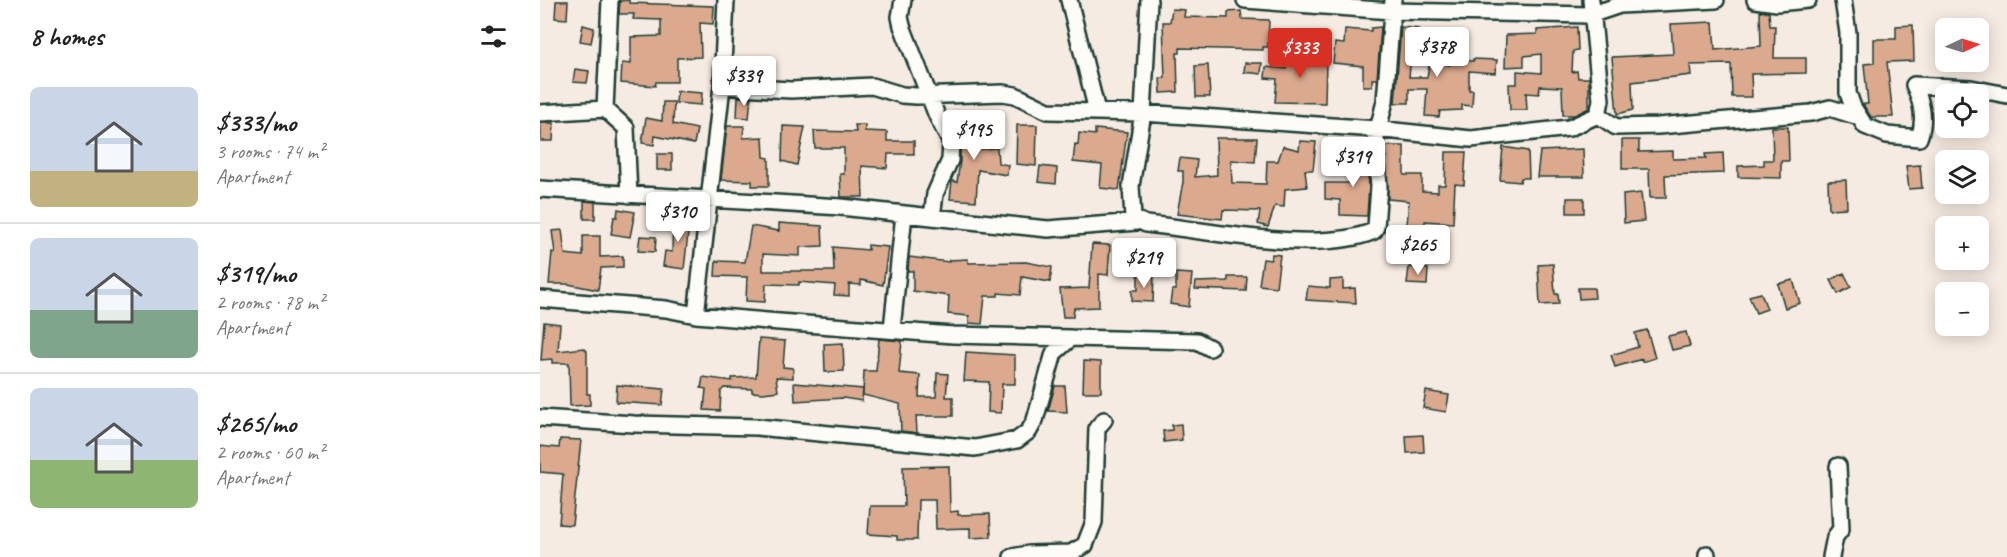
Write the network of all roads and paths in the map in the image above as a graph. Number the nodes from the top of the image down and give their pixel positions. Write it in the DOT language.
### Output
graph roads {
  1 [pos="610,0"];
  2 [pos="726,0"];
  3 [pos="903,0"];
  4 [pos="1069,0"];
  5 [pos="1149,0"];
  6 [pos="1245,0"];
  7 [pos="1716,0"];
  8 [pos="1755,0"];
  9 [pos="1808,0"];
  10 [pos="1843,0"];
  11 [pos="1392,5"];
  12 [pos="1591,8"];
  13 [pos="722,86"];
  14 [pos="931,95"];
  15 [pos="2007,95"];
  16 [pos="605,109"];
  17 [pos="1097,111"];
  18 [pos="540,113"];
  19 [pos="1143,113"];
  20 [pos="1598,115"];
  21 [pos="1859,117"];
  22 [pos="1376,129"];
  23 [pos="540,189"];
  24 [pos="629,195"];
  25 [pos="708,200"];
  26 [pos="904,214"];
  27 [pos="932,217"];
  28 [pos="1137,222"];
  29 [pos="540,299"];
  30 [pos="696,315"];
  31 [pos="892,329"];
  32 [pos="1071,339"];
  33 [pos="1210,348"];
  34 [pos="540,418"];
  35 [pos="1104,420"];
  36 [pos="1838,466"];
  37 [pos="1012,557"];
  38 [pos="1831,557"];
  1 -- 16 [label="street"];
  2 -- 13 [label="street"];
  3 -- 14 [label="street"];
  4 -- 17 [label="street"];
  5 -- 19 [label="street"];
  6 -- 11 [label="street"];
  7 -- 12 [label="street"];
  8 -- 9 [label="street"];
  10 -- 21 [label="street"];
  11 -- 12 [label="street"];
  11 -- 22 [label="street"];
  12 -- 20 [label="street"];
  13 -- 14 [label="street"];
  13 -- 25 [label="street"];
  14 -- 17 [label="street"];
  14 -- 27 [label="street"];
  15 -- 21 [label="street"];
  16 -- 18 [label="street"];
  16 -- 24 [label="street"];
  17 -- 19 [label="street"];
  19 -- 22 [label="street"];
  19 -- 28 [label="street"];
  20 -- 21 [label="street"];
  20 -- 22 [label="street"];
  22 -- 28 [label="street"];
  23 -- 24 [label="street"];
  24 -- 25 [label="street"];
  25 -- 26 [label="street"];
  25 -- 30 [label="street"];
  26 -- 27 [label="street"];
  26 -- 31 [label="street"];
  27 -- 28 [label="street"];
  29 -- 30 [label="street"];
  30 -- 31 [label="street"];
  31 -- 32 [label="street"];
  32 -- 33 [label="street"];
  32 -- 34 [label="street"];
  35 -- 37 [label="street"];
  36 -- 38 [label="street"];
}
